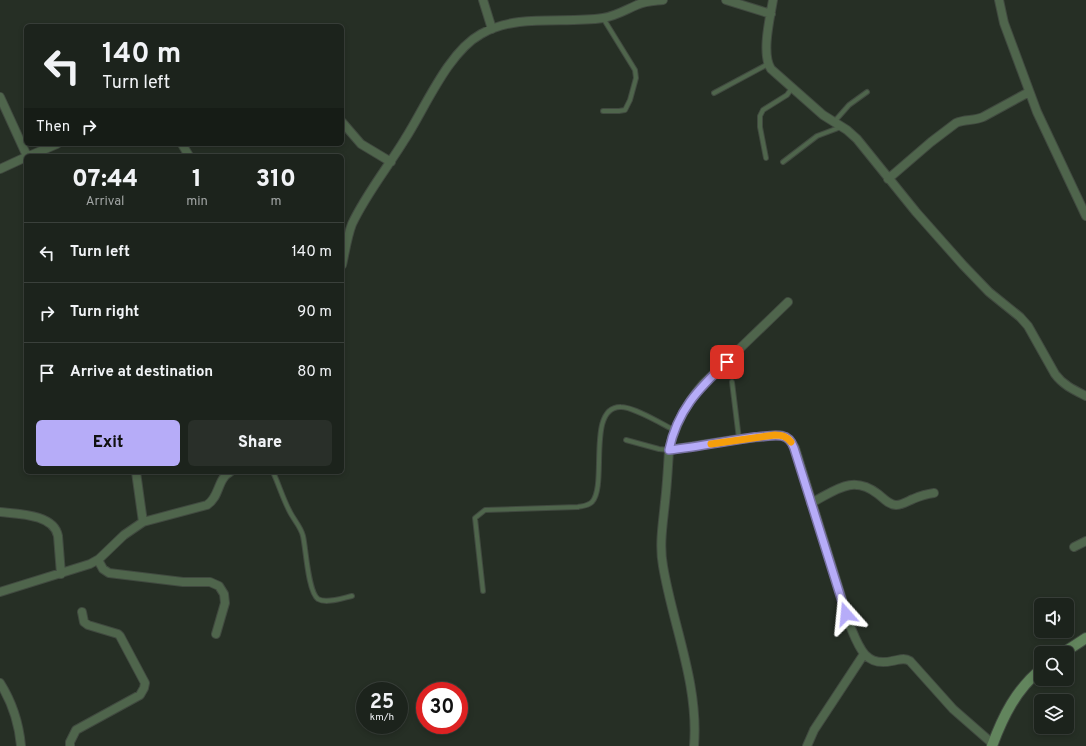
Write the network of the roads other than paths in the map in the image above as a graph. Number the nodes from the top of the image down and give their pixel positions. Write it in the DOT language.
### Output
graph roads {
  1 [pos="483,0"];
  2 [pos="663,0"];
  3 [pos="726,0"];
  4 [pos="772,0"];
  5 [pos="999,0"];
  6 [pos="771,14"];
  7 [pos="603,18"];
  8 [pos="492,29"];
  9 [pos="768,64"];
  10 [pos="792,88"];
  11 [pos="867,92"];
  12 [pos="1029,92"];
  13 [pos="714,93"];
  14 [pos="0,97"];
  15 [pos="603,111"];
  16 [pos="834,122"];
  17 [pos="344,124"];
  18 [pos="841,127"];
  19 [pos="52,146"];
  20 [pos="27,154"];
  21 [pos="33,154"];
  22 [pos="24,158"];
  23 [pos="766,158"];
  24 [pos="391,162"];
  25 [pos="783,162"];
  26 [pos="0,169"];
  27 [pos="888,179"];
  28 [pos="1086,216"];
  29 [pos="344,256"];
  30 [pos="788,302"];
  31 [pos="732,382"];
  32 [pos="1086,396"];
  33 [pos="674,430"];
  34 [pos="739,439"];
  35 [pos="626,440"];
  36 [pos="669,450"];
  37 [pos="136,474"];
  38 [pos="227,474"];
  39 [pos="274,474"];
  40 [pos="934,493"];
  41 [pos="811,503"];
  42 [pos="0,512"];
  43 [pos="143,522"];
  44 [pos="1086,541"];
  45 [pos="1074,547"];
  46 [pos="98,560"];
  47 [pos="61,574"];
  48 [pos="483,591"];
  49 [pos="0,592"];
  50 [pos="352,596"];
  51 [pos="82,612"];
  52 [pos="216,634"];
  53 [pos="1086,638"];
  54 [pos="1074,646"];
  55 [pos="864,654"];
  56 [pos="1034,676"];
  57 [pos="0,683"];
  58 [pos="992,745"];
  59 [pos="21,746"];
  60 [pos="70,746"];
  61 [pos="694,746"];
  62 [pos="807,746"];
  1 -- 8 [label="street"];
  2 -- 7 [label="street"];
  3 -- 6 [label="street"];
  4 -- 6 [label="street"];
  5 -- 12 [label="street"];
  6 -- 9 [label="street"];
  7 -- 8 [label="street"];
  7 -- 15 [label="lane"];
  8 -- 24 [label="street"];
  9 -- 10 [label="street"];
  9 -- 13 [label="lane"];
  10 -- 16 [label="street"];
  10 -- 23 [label="lane"];
  11 -- 16 [label="lane"];
  12 -- 27 [label="street"];
  12 -- 28 [label="street"];
  14 -- 20 [label="street"];
  16 -- 18 [label="street"];
  17 -- 24 [label="street"];
  18 -- 25 [label="lane"];
  18 -- 27 [label="street"];
  19 -- 21 [label="street"];
  22 -- 26 [label="street"];
  24 -- 29 [label="street"];
  27 -- 32 [label="street"];
  30 -- 33 [label="street"];
  31 -- 34 [label="lane"];
  33 -- 36 [label="street"];
  33 -- 48 [label="lane"];
  34 -- 36 [label="street"];
  34 -- 41 [label="street"];
  35 -- 36 [label="lane"];
  36 -- 61 [label="street"];
  37 -- 43 [label="street"];
  38 -- 43 [label="street"];
  39 -- 50 [label="lane"];
  40 -- 41 [label="street"];
  41 -- 55 [label="street"];
  42 -- 47 [label="street"];
  43 -- 46 [label="street"];
  44 -- 45 [label="street"];
  46 -- 47 [label="street"];
  46 -- 52 [label="street"];
  47 -- 49 [label="street"];
  51 -- 60 [label="street"];
  53 -- 54 [label="main road"];
  55 -- 58 [label="street"];
  55 -- 62 [label="street"];
  56 -- 58 [label="main road"];
  57 -- 59 [label="street"];
}
